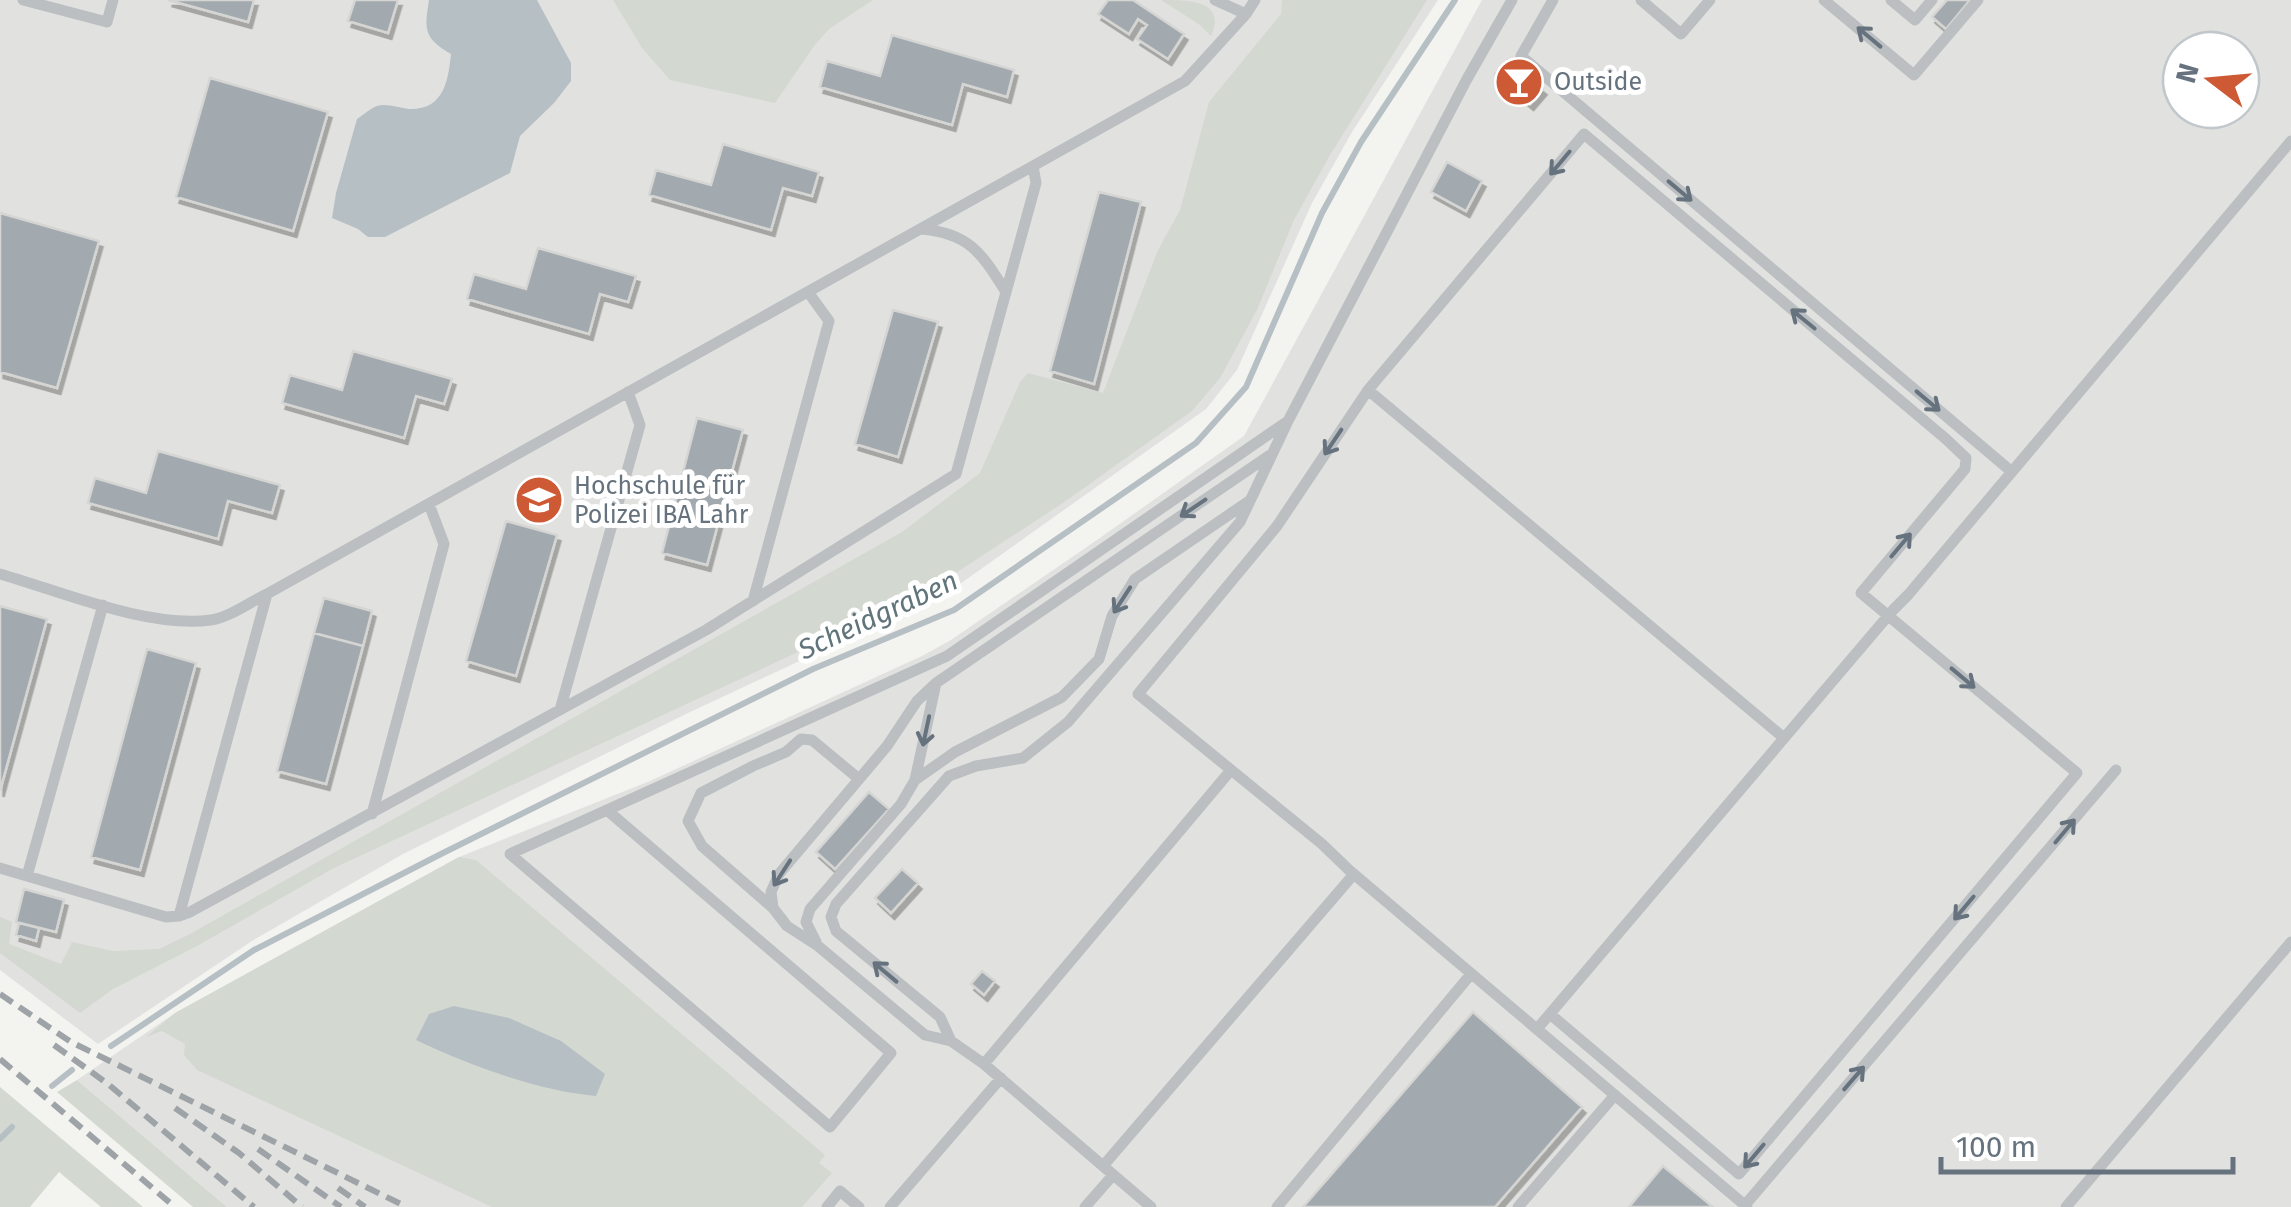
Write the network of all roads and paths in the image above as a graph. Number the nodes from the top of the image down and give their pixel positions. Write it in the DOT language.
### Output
graph roads {
  1 [pos="23,0"];
  2 [pos="114,0"];
  3 [pos="1215,0"];
  4 [pos="1255,0"];
  5 [pos="1512,0"];
  6 [pos="1553,0"];
  7 [pos="1641,0"];
  8 [pos="1710,0"];
  9 [pos="1824,0"];
  10 [pos="1891,0"];
  11 [pos="1932,0"];
  12 [pos="1978,0"];
  13 [pos="1246,14"];
  14 [pos="2291,141"];
  15 [pos="1033,166"];
  16 [pos="920,229"];
  17 [pos="808,292"];
  18 [pos="1006,292"];
  19 [pos="1368,390"];
  20 [pos="628,392"];
  21 [pos="1288,421"];
  22 [pos="1274,453"];
  23 [pos="2012,472"];
  24 [pos="1253,498"];
  25 [pos="429,504"];
  26 [pos="0,574"];
  27 [pos="267,594"];
  28 [pos="753,600"];
  29 [pos="104,604"];
  30 [pos="1888,616"];
  31 [pos="936,684"];
  32 [pos="560,710"];
  33 [pos="1784,738"];
  34 [pos="1231,770"];
  35 [pos="2116,770"];
  36 [pos="859,780"];
  37 [pos="915,780"];
  38 [pos="608,812"];
  39 [pos="372,814"];
  40 [pos="0,868"];
  41 [pos="1354,874"];
  42 [pos="26,876"];
  43 [pos="773,908"];
  44 [pos="179,916"];
  45 [pos="2291,942"];
  46 [pos="818,946"];
  47 [pos="1471,974"];
  48 [pos="1550,1014"];
  49 [pos="1537,1029"];
  50 [pos="951,1041"];
  51 [pos="984,1064"];
  52 [pos="1001,1078"];
  53 [pos="1615,1095"];
  54 [pos="1108,1170"];
  55 [pos="1746,1206"];
  56 [pos="827,1207"];
  57 [pos="859,1207"];
  58 [pos="890,1207"];
  59 [pos="1085,1207"];
  60 [pos="1151,1207"];
  61 [pos="1277,1207"];
  62 [pos="1518,1207"];
  63 [pos="2066,1207"];
  1 -- 2 [label="lane"];
  3 -- 13 [label="lane"];
  4 -- 13 [label="lane"];
  5 -- 21 [label="lane"];
  6 -- 23 [label="lane, one-way"];
  7 -- 8 [label="lane"];
  12 -- 9 [label="lane, one-way"];
  10 -- 11 [label="lane"];
  13 -- 15 [label="lane"];
  14 -- 23 [label="lane"];
  15 -- 16 [label="lane"];
  15 -- 18 [label="lane"];
  16 -- 17 [label="lane"];
  16 -- 18 [label="lane"];
  17 -- 20 [label="lane"];
  17 -- 28 [label="lane"];
  18 -- 28 [label="lane"];
  30 -- 19 [label="lane, one-way"];
  19 -- 33 [label="lane"];
  19 -- 34 [label="lane, one-way"];
  20 -- 25 [label="lane"];
  20 -- 32 [label="lane"];
  21 -- 22 [label="lane"];
  21 -- 38 [label="lane"];
  22 -- 24 [label="lane"];
  22 -- 31 [label="lane, one-way"];
  23 -- 30 [label="lane"];
  24 -- 37 [label="lane, one-way"];
  50 -- 24 [label="lane, one-way"];
  25 -- 27 [label="lane"];
  25 -- 39 [label="lane"];
  26 -- 29 [label="lane"];
  27 -- 29 [label="lane"];
  27 -- 44 [label="lane"];
  28 -- 32 [label="lane"];
  29 -- 42 [label="lane"];
  30 -- 33 [label="lane"];
  30 -- 48 [label="lane, one-way"];
  31 -- 36 [label="lane"];
  31 -- 37 [label="lane, one-way"];
  32 -- 39 [label="lane"];
  33 -- 48 [label="lane"];
  34 -- 41 [label="lane"];
  34 -- 51 [label="lane"];
  55 -- 35 [label="lane, one-way"];
  36 -- 43 [label="lane, one-way"];
  36 -- 43 [label="lane"];
  37 -- 46 [label="lane"];
  38 -- 38 [label="lane"];
  39 -- 44 [label="lane"];
  40 -- 42 [label="lane"];
  41 -- 47 [label="lane"];
  41 -- 54 [label="lane"];
  42 -- 44 [label="lane"];
  43 -- 46 [label="lane"];
  45 -- 63 [label="lane"];
  46 -- 50 [label="lane"];
  47 -- 49 [label="lane"];
  47 -- 61 [label="lane"];
  48 -- 49 [label="lane"];
  49 -- 53 [label="lane"];
  50 -- 51 [label="lane"];
  51 -- 52 [label="lane"];
  52 -- 54 [label="lane"];
  52 -- 58 [label="lane"];
  53 -- 55 [label="lane"];
  53 -- 62 [label="lane"];
  54 -- 59 [label="lane"];
  54 -- 60 [label="lane"];
  56 -- 57 [label="lane"];
}
